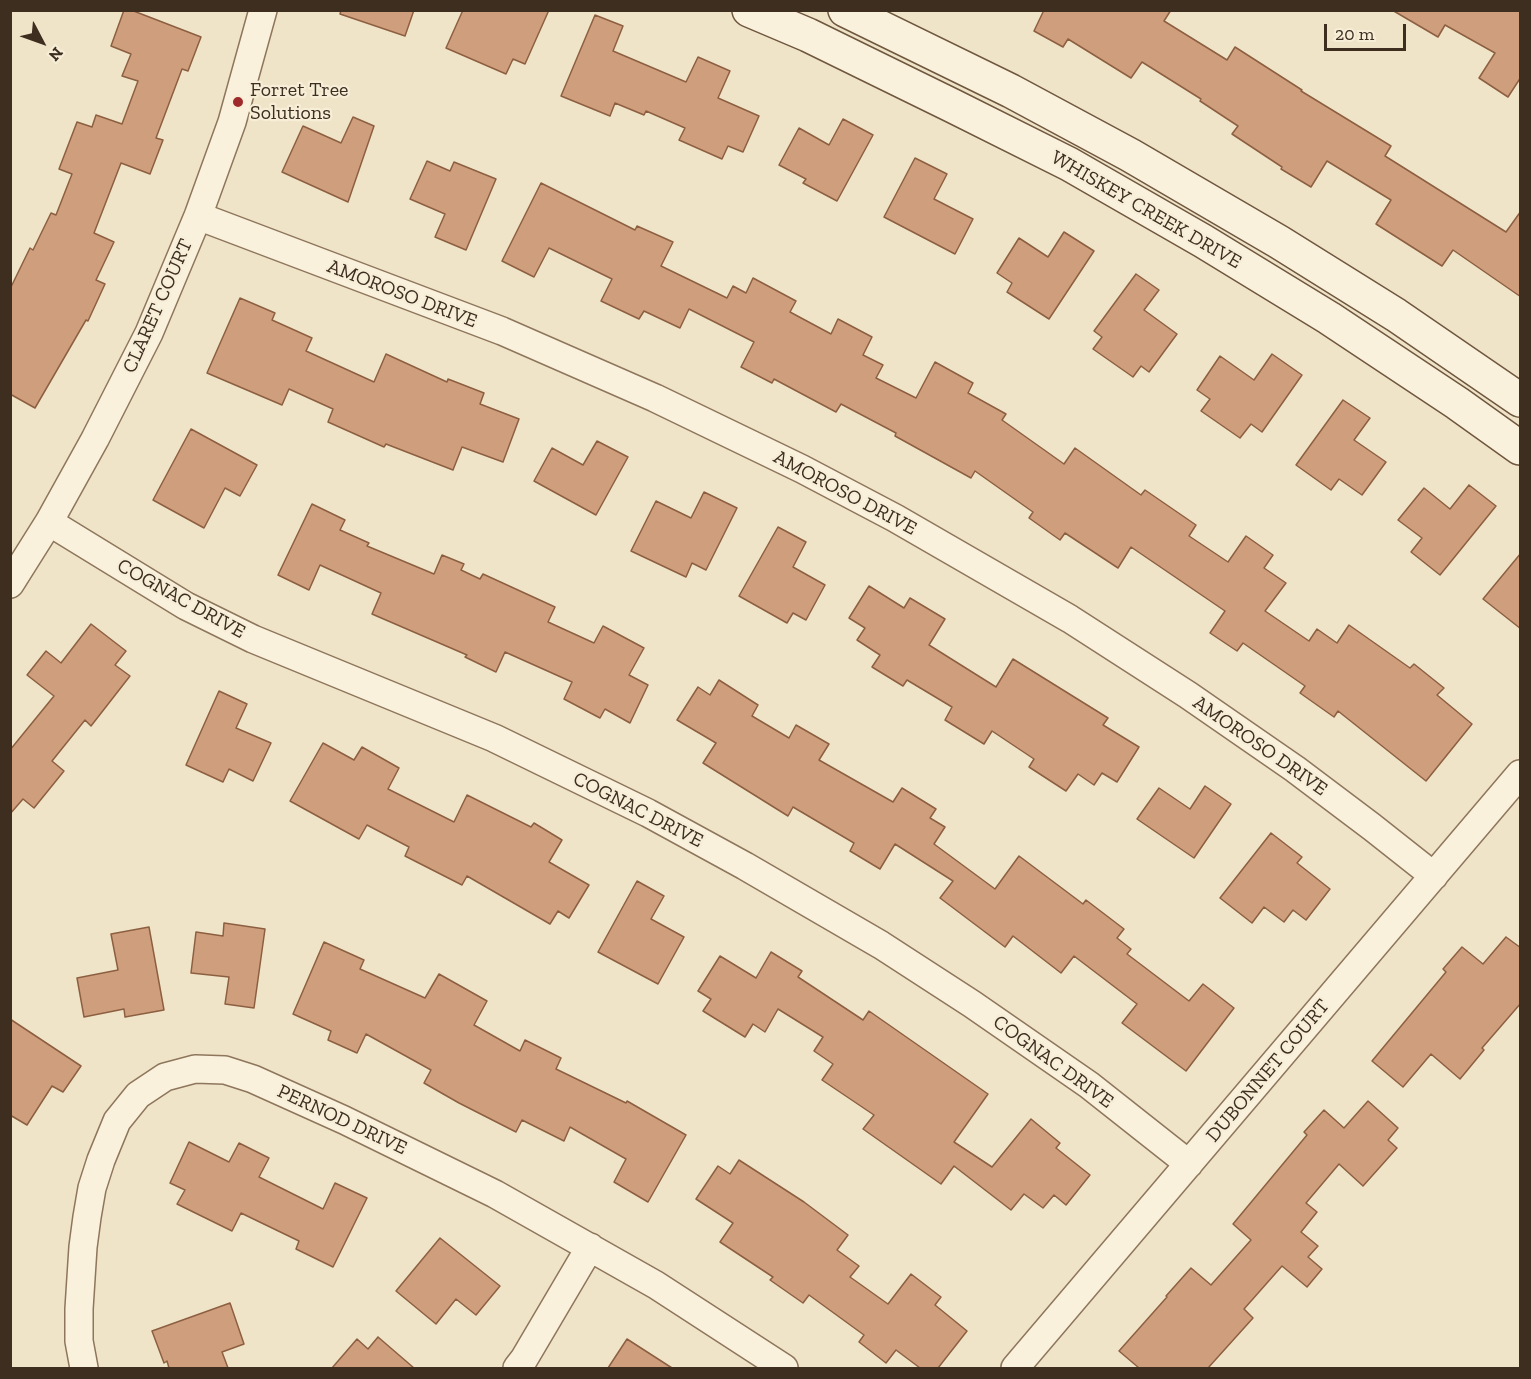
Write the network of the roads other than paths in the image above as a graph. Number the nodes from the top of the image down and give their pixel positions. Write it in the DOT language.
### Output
graph roads {
  1 [pos="262,10"];
  2 [pos="749,10"];
  3 [pos="844,10"];
  4 [pos="198,216"];
  5 [pos="1521,400"];
  6 [pos="1521,448"];
  7 [pos="49,522"];
  8 [pos="10,584"];
  9 [pos="1521,774"];
  10 [pos="1434,876"];
  11 [pos="1189,1164"];
  12 [pos="590,1247"];
  13 [pos="84,1368"];
  14 [pos="517,1368"];
  15 [pos="784,1368"];
  16 [pos="1015,1368"];
  1 -- 4 [label="street, CLARET COURT"];
  2 -- 6 [label="street, WHISKEY CREEK DRIVE"];
  3 -- 5 [label="street, WHISKEY CREEK DRIVE"];
  4 -- 7 [label="street, CLARET COURT"];
  4 -- 10 [label="street, AMOROSO DRIVE"];
  7 -- 8 [label="street, CLARET COURT"];
  7 -- 11 [label="street, COGNAC DRIVE"];
  9 -- 10 [label="street, DUBONNET COURT"];
  10 -- 11 [label="street, DUBONNET COURT"];
  11 -- 16 [label="street, DUBONNET COURT"];
  12 -- 13 [label="street, PERNOD DRIVE"];
  12 -- 14 [label="street"];
  12 -- 15 [label="street, PERNOD DRIVE"];
}
